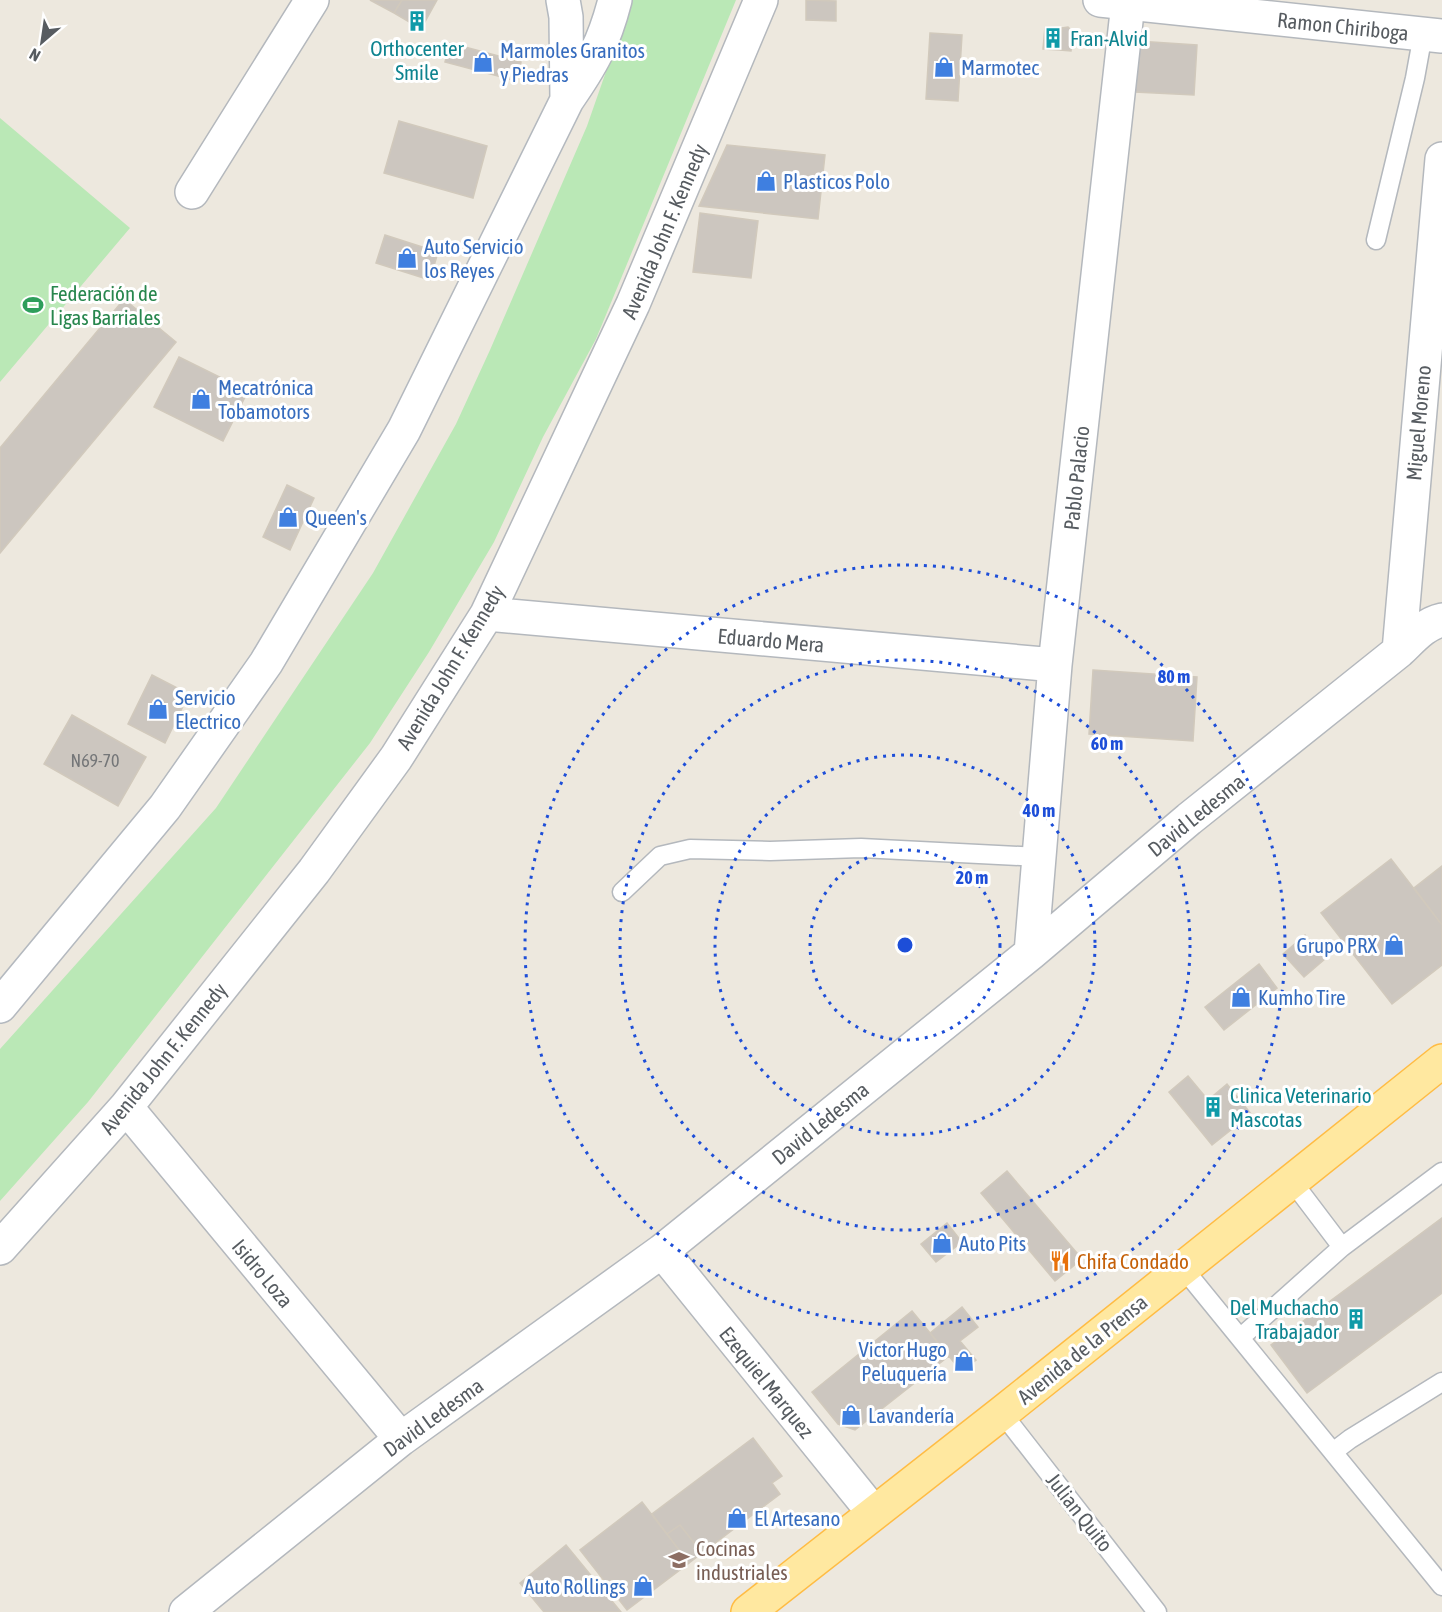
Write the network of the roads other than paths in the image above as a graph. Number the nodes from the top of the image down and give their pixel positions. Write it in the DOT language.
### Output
graph roads {
  1 [pos="312,0"];
  2 [pos="563,0"];
  3 [pos="615,0"];
  4 [pos="761,0"];
  5 [pos="1114,1"];
  6 [pos="1432,35"];
  7 [pos="567,100"];
  8 [pos="1442,159"];
  9 [pos="192,192"];
  10 [pos="1376,240"];
  11 [pos="487,614"];
  12 [pos="1442,620"];
  13 [pos="1399,651"];
  14 [pos="1055,665"];
  15 [pos="1039,857"];
  16 [pos="622,892"];
  17 [pos="1031,953"];
  18 [pos="0,1006"];
  19 [pos="1442,1061"];
  20 [pos="126,1107"];
  21 [pos="1442,1172"];
  22 [pos="1292,1181"];
  23 [pos="1342,1247"];
  24 [pos="0,1248"];
  25 [pos="662,1251"];
  26 [pos="1183,1268"];
  27 [pos="1240,1338"];
  28 [pos="1442,1382"];
  29 [pos="1002,1413"];
  30 [pos="401,1439"];
  31 [pos="1333,1452"];
  32 [pos="873,1512"];
  33 [pos="1442,1586"];
  34 [pos="186,1612"];
  35 [pos="748,1612"];
  36 [pos="1157,1612"];
  1 -- 9 [label="street"];
  2 -- 7 [label="street"];
  3 -- 7 [label="street"];
  4 -- 11 [label="street, Avenida John F. Kennedy"];
  5 -- 6 [label="street, Ramon Chiriboga"];
  5 -- 14 [label="street, Pablo Palacio"];
  6 -- 10 [label="lane"];
  7 -- 18 [label="street"];
  8 -- 13 [label="street, Miguel Moreno"];
  11 -- 14 [label="street, Eduardo Mera"];
  11 -- 20 [label="street, Avenida John F. Kennedy"];
  12 -- 13 [label="street, David Ledesma"];
  13 -- 17 [label="street, David Ledesma"];
  14 -- 15 [label="street, Pablo Palacio"];
  15 -- 16 [label="lane"];
  15 -- 17 [label="street, Pablo Palacio"];
  17 -- 25 [label="street, David Ledesma"];
  19 -- 22 [label="main road, Avenida de la Prensa"];
  20 -- 24 [label="street, Avenida John F. Kennedy"];
  20 -- 30 [label="street, Isidro Loza"];
  21 -- 23 [label="lane"];
  22 -- 23 [label="lane"];
  22 -- 26 [label="main road, Avenida de la Prensa"];
  23 -- 27 [label="lane"];
  25 -- 30 [label="street, David Ledesma"];
  25 -- 32 [label="street, Ezequiel Marquez"];
  26 -- 27 [label="lane"];
  26 -- 29 [label="main road, Avenida de la Prensa"];
  27 -- 31 [label="lane"];
  28 -- 31 [label="lane"];
  29 -- 32 [label="main road, Avenida de la Prensa"];
  29 -- 36 [label="lane, Julian Quito"];
  30 -- 34 [label="street, David Ledesma"];
  31 -- 33 [label="lane"];
  32 -- 35 [label="main road, Avenida de la Prensa"];
}
